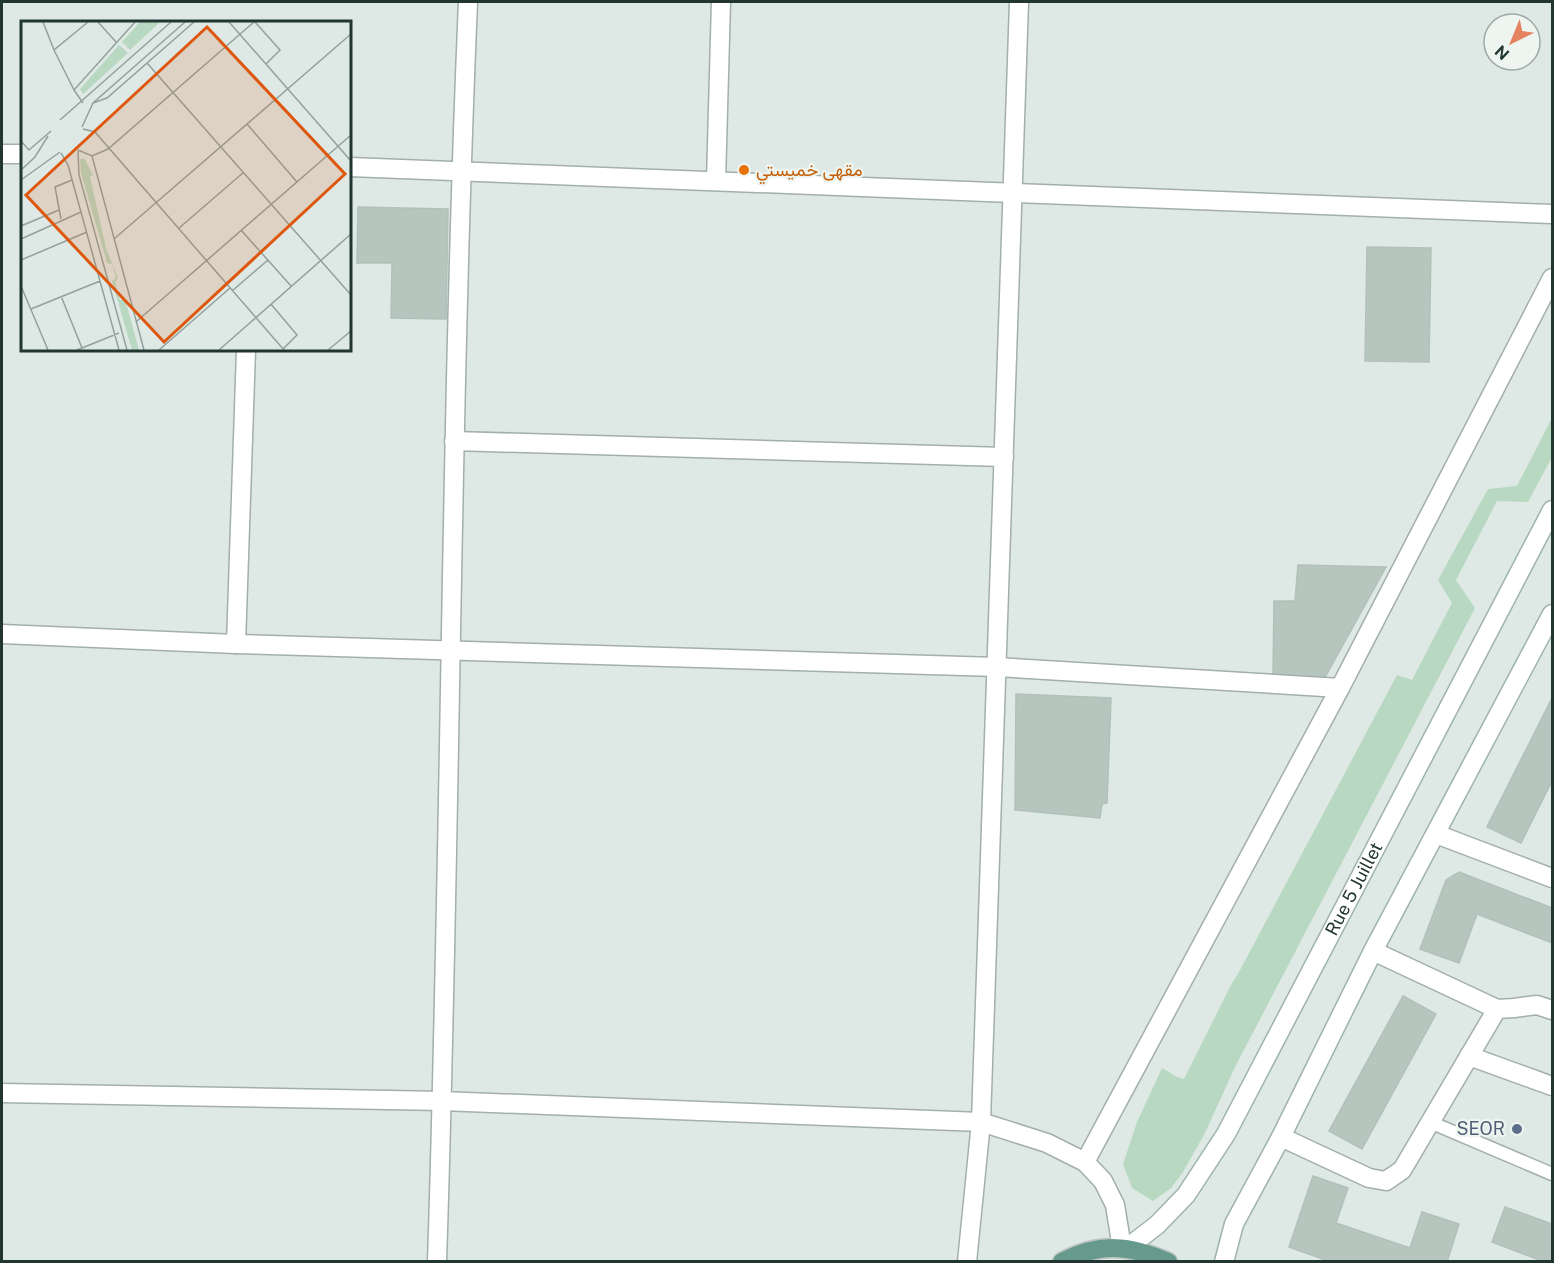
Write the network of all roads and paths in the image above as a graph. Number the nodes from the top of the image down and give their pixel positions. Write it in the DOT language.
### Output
graph roads {
  1 [pos="468,2"];
  2 [pos="721,2"];
  3 [pos="1019,2"];
  4 [pos="2,154"];
  5 [pos="21,154"];
  6 [pos="351,167"];
  7 [pos="460,171"];
  8 [pos="716,181"];
  9 [pos="1013,193"];
  10 [pos="1552,214"];
  11 [pos="1552,278"];
  12 [pos="246,351"];
  13 [pos="454,441"];
  14 [pos="1004,457"];
  15 [pos="1552,510"];
  16 [pos="1552,614"];
  17 [pos="2,634"];
  18 [pos="236,644"];
  19 [pos="450,651"];
  20 [pos="997,667"];
  21 [pos="1340,688"];
  22 [pos="1436,834"];
  23 [pos="1552,878"];
  24 [pos="1373,951"];
  25 [pos="1497,1009"];
  26 [pos="1552,1010"];
  27 [pos="1469,1056"];
  28 [pos="1552,1086"];
  29 [pos="2,1093"];
  30 [pos="442,1101"];
  31 [pos="981,1122"];
  32 [pos="1430,1122"];
  33 [pos="1281,1137"];
  34 [pos="1085,1162"];
  35 [pos="1552,1174"];
  36 [pos="1124,1248"];
  37 [pos="437,1262"];
  38 [pos="967,1262"];
  39 [pos="1062,1262"];
  40 [pos="1168,1262"];
  41 [pos="1224,1262"];
  1 -- 7 [label="street"];
  2 -- 8 [label="street"];
  3 -- 9 [label="street"];
  4 -- 5 [label="street"];
  6 -- 7 [label="street"];
  7 -- 8 [label="street"];
  7 -- 13 [label="street"];
  8 -- 9 [label="street"];
  9 -- 10 [label="street"];
  9 -- 14 [label="street"];
  11 -- 21 [label="street"];
  12 -- 18 [label="street"];
  13 -- 14 [label="street"];
  13 -- 19 [label="street"];
  14 -- 20 [label="street"];
  15 -- 36 [label="street, Rue 5 Juillet"];
  16 -- 22 [label="street"];
  17 -- 18 [label="street"];
  18 -- 19 [label="street"];
  19 -- 20 [label="street"];
  19 -- 30 [label="street"];
  20 -- 21 [label="street"];
  20 -- 31 [label="street"];
  21 -- 34 [label="street"];
  22 -- 23 [label="street"];
  22 -- 24 [label="street"];
  24 -- 25 [label="street"];
  24 -- 33 [label="street"];
  25 -- 26 [label="street"];
  25 -- 27 [label="street"];
  27 -- 28 [label="street"];
  27 -- 32 [label="street"];
  29 -- 30 [label="street"];
  30 -- 31 [label="street"];
  30 -- 37 [label="street"];
  31 -- 34 [label="street"];
  31 -- 38 [label="street"];
  32 -- 33 [label="street"];
  32 -- 35 [label="lane"];
  33 -- 41 [label="street"];
  34 -- 36 [label="street"];
  36 -- 39 [label="main road"];
  36 -- 40 [label="main road"];
}
